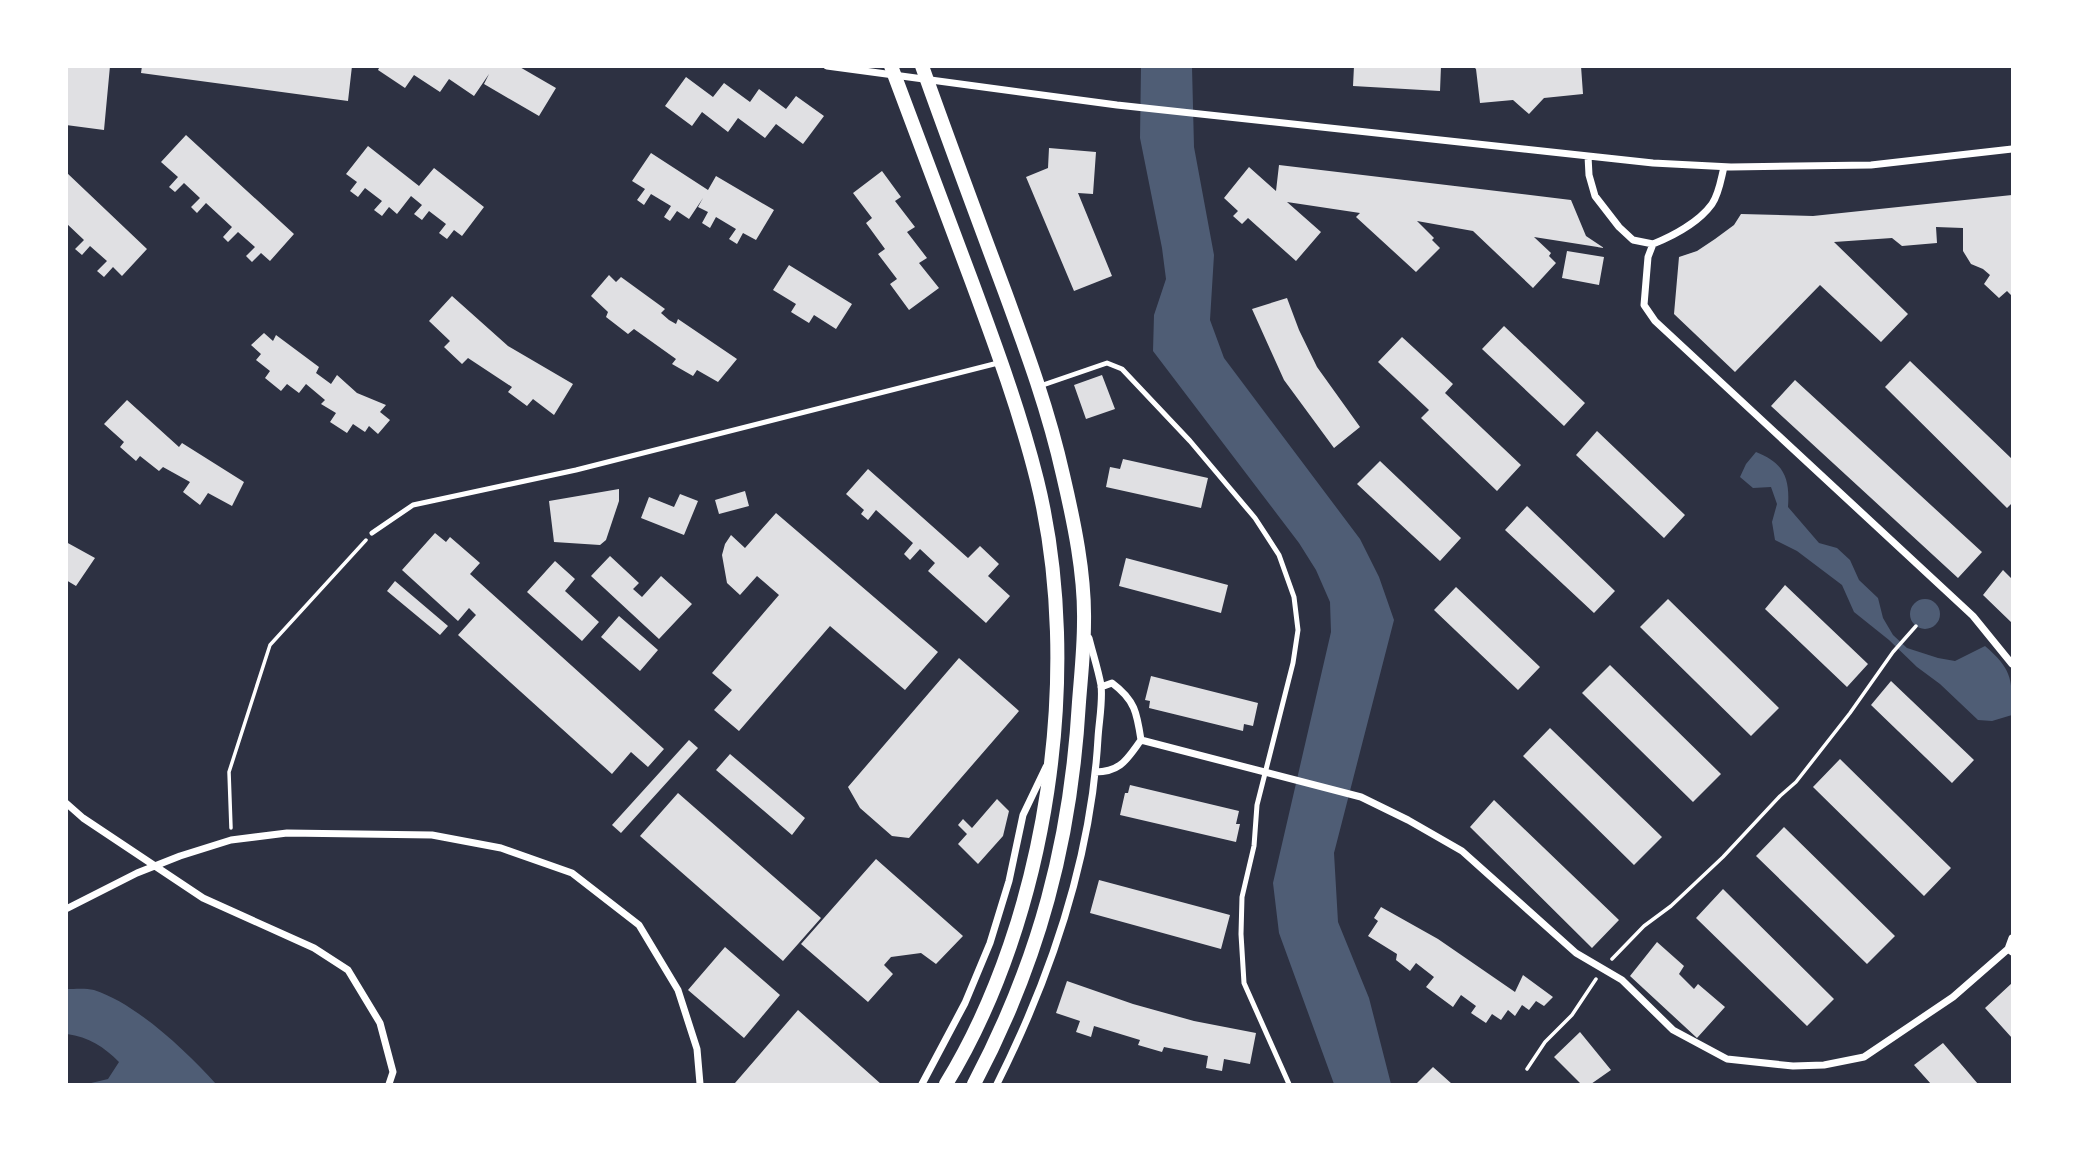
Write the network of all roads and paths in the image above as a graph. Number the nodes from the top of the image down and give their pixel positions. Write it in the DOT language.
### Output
graph roads {
  1 [pos="827,66"];
  2 [pos="893,71"];
  3 [pos="924,73"];
  4 [pos="2012,149"];
  5 [pos="1588,156"];
  6 [pos="1724,167"];
  7 [pos="1653,244"];
  8 [pos="1001,362"];
  9 [pos="1039,387"];
  10 [pos="372,533"];
  11 [pos="1084,621"];
  12 [pos="1916,626"];
  13 [pos="2012,664"];
  14 [pos="1101,687"];
  15 [pos="1141,740"];
  16 [pos="1052,753"];
  17 [pos="1095,772"];
  18 [pos="1264,772"];
  19 [pos="66,803"];
  20 [pos="231,841"];
  21 [pos="156,865"];
  22 [pos="66,909"];
  23 [pos="2012,938"];
  24 [pos="2010,950"];
  25 [pos="1602,968"];
  26 [pos="1527,1069"];
  27 [pos="389,1084"];
  28 [pos="700,1084"];
  29 [pos="922,1084"];
  30 [pos="946,1084"];
  31 [pos="974,1084"];
  32 [pos="997,1084"];
  33 [pos="1289,1084"];
  1 -- 2 [label="street"];
  2 -- 3 [label="street"];
  2 -- 8 [label="main road"];
  3 -- 5 [label="street"];
  3 -- 9 [label="main road"];
  4 -- 6 [label="street"];
  5 -- 6 [label="street"];
  5 -- 7 [label="street"];
  6 -- 7 [label="street"];
  7 -- 13 [label="street"];
  8 -- 10 [label="lane"];
  8 -- 16 [label="main road"];
  9 -- 11 [label="main road"];
  9 -- 18 [label="lane"];
  10 -- 20 [label="path"];
  11 -- 14 [label="street"];
  11 -- 31 [label="main road"];
  12 -- 25 [label="path"];
  14 -- 15 [label="street"];
  14 -- 17 [label="street"];
  15 -- 17 [label="street"];
  15 -- 18 [label="street"];
  16 -- 29 [label="street"];
  16 -- 30 [label="main road"];
  17 -- 32 [label="street"];
  18 -- 25 [label="street"];
  18 -- 33 [label="lane"];
  19 -- 21 [label="street"];
  20 -- 21 [label="street"];
  20 -- 28 [label="street"];
  21 -- 22 [label="street"];
  21 -- 27 [label="street"];
  23 -- 24 [label="street"];
  24 -- 25 [label="street"];
  25 -- 26 [label="path"];
}
